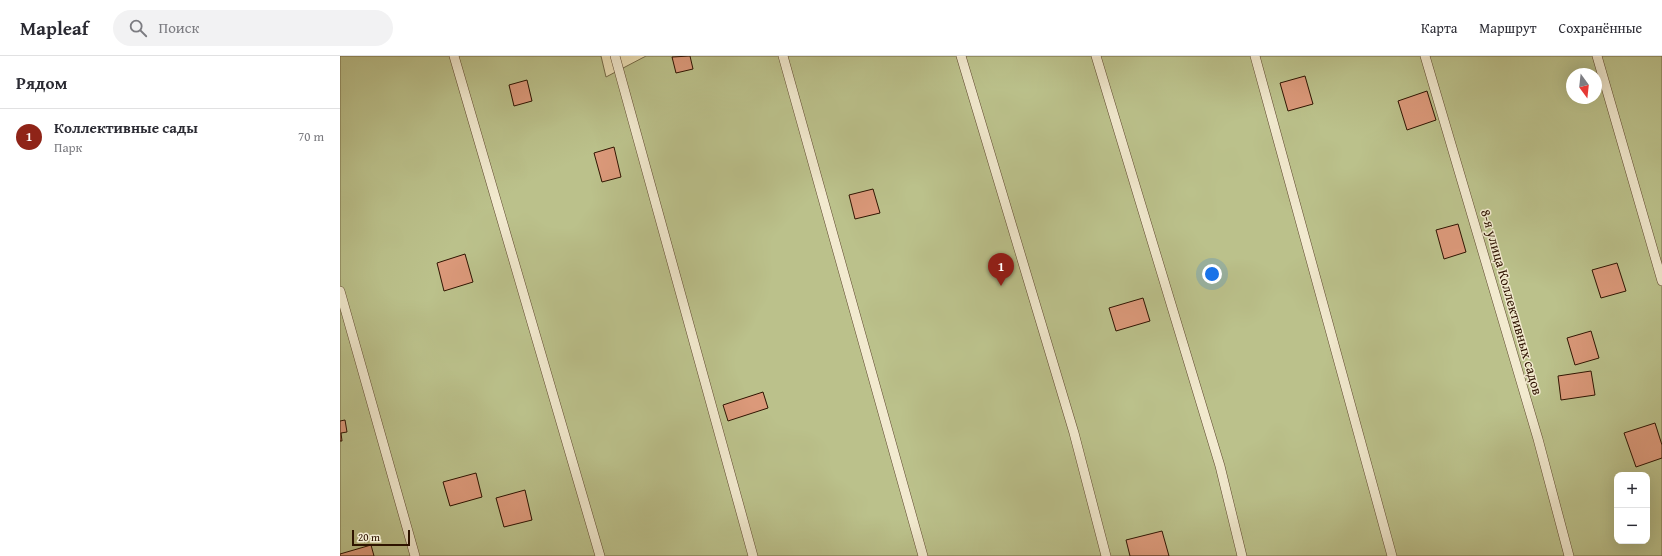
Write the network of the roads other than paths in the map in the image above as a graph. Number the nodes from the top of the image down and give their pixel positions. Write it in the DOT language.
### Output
graph roads {
  1 [pos="454,56"];
  2 [pos="615,56"];
  3 [pos="783,56"];
  4 [pos="961,56"];
  5 [pos="1096,56"];
  6 [pos="1255,56"];
  7 [pos="1425,56"];
  8 [pos="1597,56"];
  9 [pos="1662,281"];
  10 [pos="340,291"];
  11 [pos="415,556"];
  12 [pos="600,556"];
  13 [pos="753,556"];
  14 [pos="923,556"];
  15 [pos="1106,556"];
  16 [pos="1242,556"];
  17 [pos="1392,556"];
  18 [pos="1569,556"];
  1 -- 12 [label="lane"];
  2 -- 13 [label="lane"];
  3 -- 14 [label="lane"];
  4 -- 15 [label="lane"];
  5 -- 16 [label="lane"];
  6 -- 17 [label="lane"];
  7 -- 18 [label="lane, 8-я улица Коллективных садов"];
  8 -- 9 [label="lane"];
  10 -- 11 [label="lane"];
}
